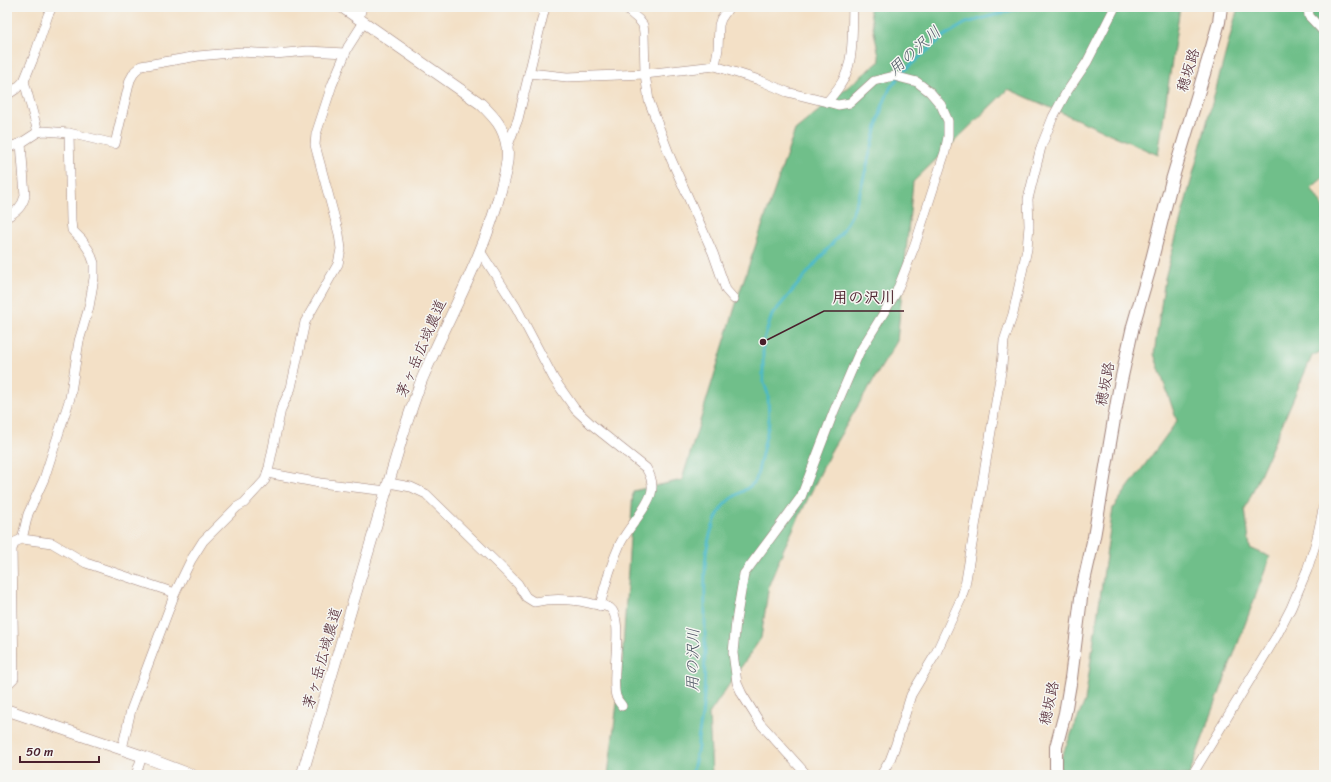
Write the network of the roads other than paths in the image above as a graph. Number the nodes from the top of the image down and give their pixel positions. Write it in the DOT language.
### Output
graph roads {
  1 [pos="52,7"];
  2 [pos="342,7"];
  3 [pos="362,7"];
  4 [pos="545,7"];
  5 [pos="624,7"];
  6 [pos="729,7"];
  7 [pos="853,7"];
  8 [pos="1115,7"];
  9 [pos="1221,7"];
  10 [pos="1308,7"];
  11 [pos="361,20"];
  12 [pos="1324,32"];
  13 [pos="345,53"];
  14 [pos="715,66"];
  15 [pos="529,72"];
  16 [pos="645,74"];
  17 [pos="24,81"];
  18 [pos="7,95"];
  19 [pos="827,102"];
  20 [pos="38,132"];
  21 [pos="69,133"];
  22 [pos="21,143"];
  23 [pos="7,148"];
  24 [pos="507,148"];
  25 [pos="7,217"];
  26 [pos="480,251"];
  27 [pos="734,298"];
  28 [pos="267,473"];
  29 [pos="388,487"];
  30 [pos="1324,505"];
  31 [pos="22,539"];
  32 [pos="174,593"];
  33 [pos="600,606"];
  34 [pos="7,685"];
  35 [pos="622,706"];
  36 [pos="7,710"];
  37 [pos="122,749"];
  38 [pos="142,756"];
  39 [pos="136,775"];
  40 [pos="192,775"];
  41 [pos="302,775"];
  42 [pos="807,775"];
  43 [pos="881,775"];
  44 [pos="1057,775"];
  45 [pos="1192,775"];
  1 -- 17 [label="street"];
  2 -- 11 [label="street, 茅ヶ岳広域農道"];
  3 -- 11 [label="street"];
  4 -- 15 [label="street"];
  5 -- 16 [label="street"];
  6 -- 14 [label="street"];
  7 -- 19 [label="street"];
  8 -- 43 [label="street"];
  9 -- 44 [label="main road, 穂坂路"];
  10 -- 12 [label="street"];
  11 -- 13 [label="street"];
  11 -- 24 [label="street, 茅ヶ岳広域農道"];
  13 -- 21 [label="street"];
  13 -- 28 [label="street"];
  14 -- 16 [label="street"];
  14 -- 19 [label="street"];
  15 -- 16 [label="street"];
  15 -- 24 [label="street"];
  16 -- 27 [label="street"];
  17 -- 18 [label="street"];
  17 -- 20 [label="street"];
  19 -- 42 [label="street"];
  20 -- 21 [label="street"];
  20 -- 22 [label="street"];
  21 -- 31 [label="street"];
  22 -- 23 [label="street"];
  22 -- 25 [label="street"];
  24 -- 26 [label="street, 茅ヶ岳広域農道"];
  26 -- 29 [label="street, 茅ヶ岳広域農道"];
  26 -- 33 [label="street"];
  28 -- 29 [label="street"];
  28 -- 32 [label="street"];
  29 -- 33 [label="street"];
  29 -- 41 [label="street, 茅ヶ岳広域農道"];
  30 -- 45 [label="street"];
  31 -- 32 [label="street"];
  31 -- 34 [label="street"];
  32 -- 37 [label="street"];
  33 -- 35 [label="street"];
  36 -- 37 [label="street"];
  37 -- 38 [label="street"];
  38 -- 39 [label="street"];
  38 -- 40 [label="street"];
}
